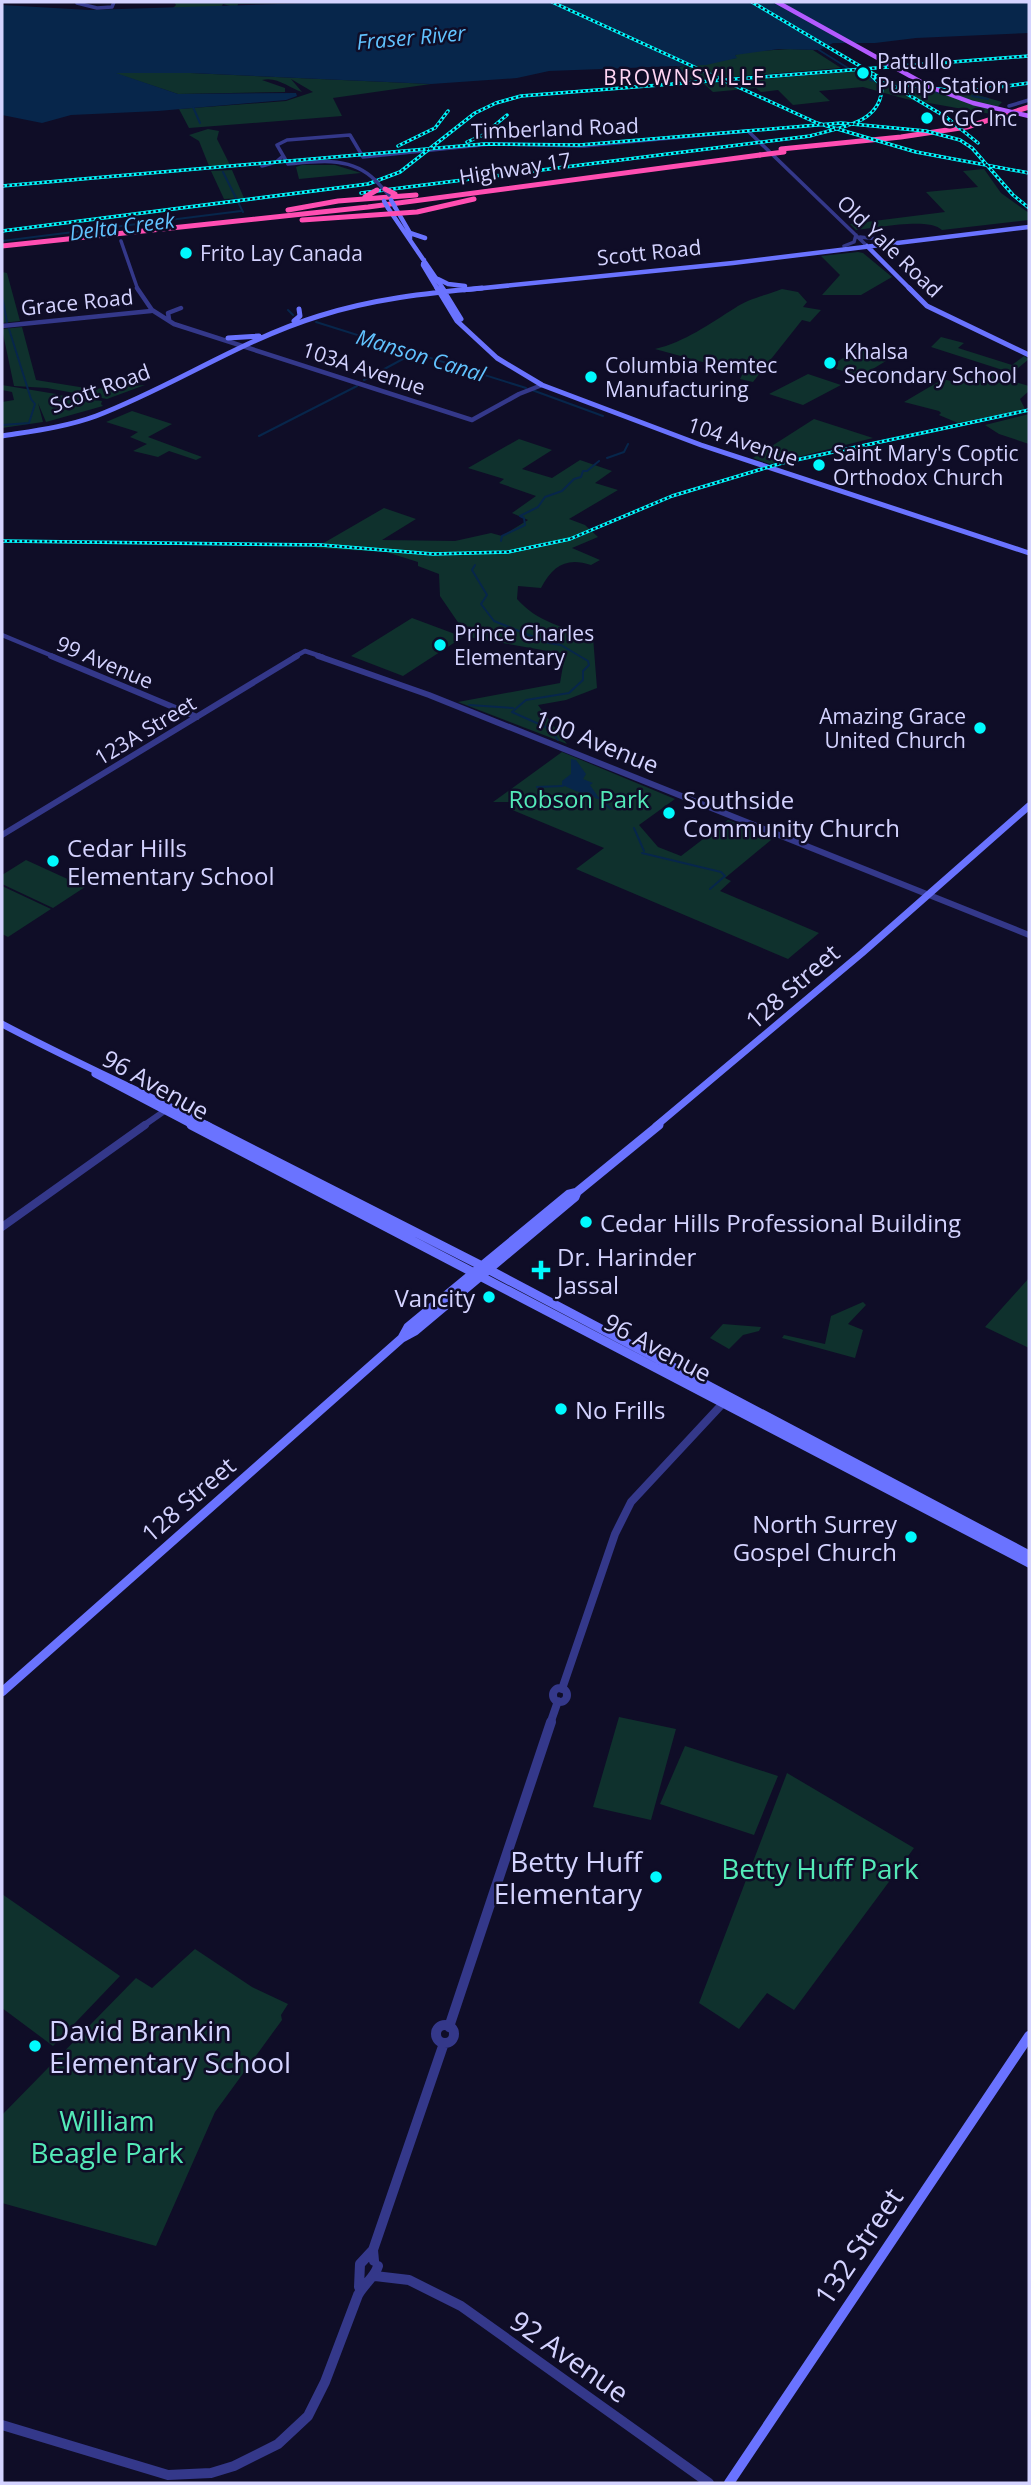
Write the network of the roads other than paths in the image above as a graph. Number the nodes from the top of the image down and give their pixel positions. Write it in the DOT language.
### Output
graph roads {
  1 [pos="114,2"];
  2 [pos="777,2"];
  3 [pos="783,2"];
  4 [pos="80,3"];
  5 [pos="1029,100"];
  6 [pos="1009,106"];
  7 [pos="1029,112"];
  8 [pos="748,131"];
  9 [pos="758,154"];
  10 [pos="285,160"];
  11 [pos="652,165"];
  12 [pos="262,166"];
  13 [pos="373,178"];
  14 [pos="559,181"];
  15 [pos="418,194"];
  16 [pos="385,196"];
  17 [pos="393,212"];
  18 [pos="417,212"];
  19 [pos="359,218"];
  20 [pos="402,224"];
  21 [pos="162,225"];
  22 [pos="1029,225"];
  23 [pos="144,232"];
  24 [pos="856,235"];
  25 [pos="410,236"];
  26 [pos="94,237"];
  27 [pos="121,241"];
  28 [pos="889,242"];
  29 [pos="414,245"];
  30 [pos="866,245"];
  31 [pos="2,247"];
  32 [pos="846,248"];
  33 [pos="877,256"];
  34 [pos="435,280"];
  35 [pos="473,287"];
  36 [pos="441,290"];
  37 [pos="409,294"];
  38 [pos="448,302"];
  39 [pos="181,308"];
  40 [pos="299,309"];
  41 [pos="153,311"];
  42 [pos="169,319"];
  43 [pos="294,323"];
  44 [pos="2,326"];
  45 [pos="277,330"];
  46 [pos="259,336"];
  47 [pos="226,339"];
  48 [pos="243,345"];
  49 [pos="227,351"];
  50 [pos="1029,355"];
  51 [pos="170,381"];
  52 [pos="542,385"];
  53 [pos="117,405"];
  54 [pos="2,434"];
  55 [pos="1029,552"];
  56 [pos="2,635"];
  57 [pos="305,651"];
  58 [pos="197,717"];
  59 [pos="1029,806"];
  60 [pos="2,835"];
  61 [pos="930,896"];
  62 [pos="1029,935"];
  63 [pos="2,1024"];
  64 [pos="85,1067"];
  65 [pos="163,1112"];
  66 [pos="183,1113"];
  67 [pos="2,1227"];
  68 [pos="482,1271"];
  69 [pos="585,1330"];
  70 [pos="609,1333"];
  71 [pos="618,1348"];
  72 [pos="638,1348"];
  73 [pos="727,1400"];
  74 [pos="1029,1555"];
  75 [pos="1029,1563"];
  76 [pos="2,1692"];
  77 [pos="1029,2036"];
  78 [pos="373,2265"];
  79 [pos="358,2295"];
  80 [pos="2,2425"];
  81 [pos="709,2483"];
  82 [pos="729,2483"];
  1 -- 4 [label="street"];
  2 -- 7 [label="main road, bridge"];
  3 -- 7 [label="main road, bridge"];
  5 -- 6 [label="street"];
  7 -- 9 [label="highway, Highway 17, bridge"];
  8 -- 10 [label="street, Timberland Road"];
  8 -- 24 [label="street, Old Yale Road"];
  9 -- 11 [label="highway, Highway 17"];
  9 -- 14 [label="highway, Highway 17"];
  10 -- 12 [label="street"];
  10 -- 13 [label="street"];
  11 -- 15 [label="highway"];
  11 -- 21 [label="highway, Highway 17"];
  13 -- 16 [label="street, bridge"];
  13 -- 16 [label="street, bridge"];
  14 -- 18 [label="highway"];
  14 -- 31 [label="highway, Highway 17"];
  15 -- 16 [label="highway"];
  15 -- 16 [label="highway, bridge"];
  16 -- 17 [label="main road, bridge"];
  16 -- 17 [label="main road, bridge"];
  16 -- 21 [label="highway"];
  17 -- 18 [label="highway"];
  17 -- 19 [label="highway"];
  17 -- 20 [label="main road, 104 Avenue"];
  18 -- 20 [label="highway"];
  19 -- 20 [label="highway"];
  19 -- 23 [label="highway"];
  20 -- 25 [label="main road, 104 Avenue"];
  21 -- 31 [label="highway, Highway 17"];
  22 -- 28 [label="main road, Scott Road"];
  23 -- 26 [label="highway"];
  23 -- 27 [label="highway"];
  24 -- 28 [label="street"];
  24 -- 30 [label="street, Old Yale Road"];
  24 -- 32 [label="street"];
  25 -- 29 [label="main road, 104 Avenue"];
  25 -- 29 [label="main road"];
  26 -- 27 [label="highway"];
  26 -- 31 [label="highway"];
  27 -- 41 [label="street"];
  28 -- 30 [label="main road, Scott Road"];
  28 -- 33 [label="main road"];
  29 -- 34 [label="main road, 104 Avenue"];
  30 -- 32 [label="main road, Scott Road"];
  30 -- 33 [label="main road, Old Yale Road"];
  32 -- 33 [label="main road"];
  32 -- 35 [label="main road, Scott Road"];
  33 -- 50 [label="main road, Old Yale Road"];
  34 -- 35 [label="main road"];
  34 -- 36 [label="main road, 104 Avenue"];
  34 -- 37 [label="main road"];
  35 -- 36 [label="main road, Scott Road"];
  35 -- 38 [label="main road"];
  36 -- 37 [label="main road, Scott Road"];
  36 -- 38 [label="main road, 104 Avenue"];
  37 -- 38 [label="main road"];
  37 -- 43 [label="main road, Scott Road"];
  37 -- 43 [label="main road, Scott Road"];
  38 -- 52 [label="main road, 104 Avenue"];
  39 -- 42 [label="street"];
  40 -- 43 [label="main road"];
  41 -- 42 [label="street, 103A Avenue"];
  41 -- 44 [label="street, Grace Road"];
  41 -- 47 [label="street, 103A Avenue"];
  42 -- 47 [label="street, 103A Avenue"];
  43 -- 45 [label="main road, Scott Road"];
  45 -- 46 [label="main road"];
  45 -- 48 [label="main road"];
  46 -- 47 [label="main road"];
  46 -- 48 [label="main road"];
  47 -- 48 [label="street, 103A Avenue"];
  47 -- 49 [label="main road"];
  48 -- 49 [label="main road"];
  48 -- 51 [label="main road"];
  48 -- 52 [label="street, 103A Avenue"];
  49 -- 51 [label="main road"];
  51 -- 53 [label="main road, Scott Road"];
  51 -- 53 [label="main road, Scott Road"];
  52 -- 55 [label="main road, 104 Avenue"];
  53 -- 54 [label="main road, Scott Road"];
  53 -- 54 [label="main road, Scott Road"];
  56 -- 58 [label="street, 99 Avenue"];
  57 -- 58 [label="street, 123A Street"];
  57 -- 61 [label="street, 100 Avenue"];
  58 -- 60 [label="street, 123A Street"];
  59 -- 61 [label="main road, 128 Street"];
  61 -- 62 [label="street, 100 Avenue"];
  61 -- 68 [label="main road, 128 Street"];
  63 -- 64 [label="main road, 96 Avenue"];
  64 -- 65 [label="main road, 96 Avenue"];
  64 -- 66 [label="main road, 96 Avenue"];
  65 -- 66 [label="main road"];
  65 -- 67 [label="street"];
  65 -- 68 [label="main road, 96 Avenue"];
  66 -- 68 [label="main road, 96 Avenue"];
  68 -- 69 [label="main road, 96 Avenue"];
  68 -- 70 [label="main road, 96 Avenue"];
  68 -- 76 [label="main road, 128 Street"];
  69 -- 70 [label="main road"];
  69 -- 71 [label="main road, 96 Avenue"];
  70 -- 72 [label="main road, 96 Avenue"];
  71 -- 72 [label="main road"];
  71 -- 73 [label="main road, 96 Avenue"];
  72 -- 73 [label="main road, 96 Avenue"];
  73 -- 74 [label="main road, 96 Avenue"];
  73 -- 75 [label="main road, 96 Avenue"];
  73 -- 78 [label="street"];
  77 -- 82 [label="main road, 132 Street"];
  78 -- 79 [label="street"];
  78 -- 79 [label="street, 92 Avenue"];
  78 -- 81 [label="street, 92 Avenue"];
  79 -- 80 [label="street"];
}
